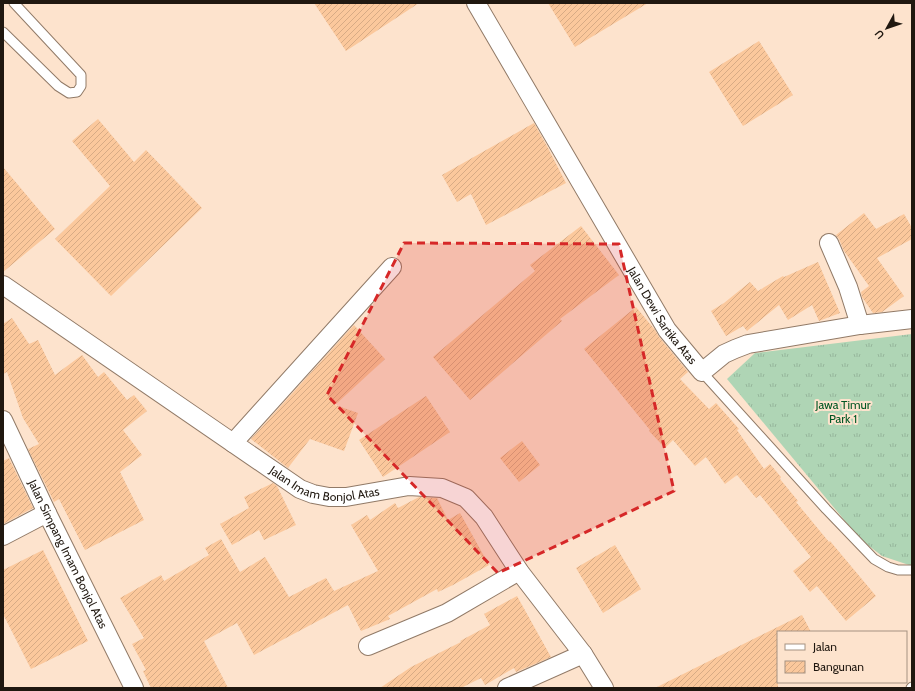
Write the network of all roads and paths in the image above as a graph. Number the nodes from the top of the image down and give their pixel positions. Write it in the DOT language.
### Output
graph roads {
  1 [pos="14,3"];
  2 [pos="476,3"];
  3 [pos="3,32"];
  4 [pos="828,243"];
  5 [pos="392,267"];
  6 [pos="3,285"];
  7 [pos="912,319"];
  8 [pos="860,325"];
  9 [pos="702,372"];
  10 [pos="3,420"];
  11 [pos="233,443"];
  12 [pos="48,513"];
  13 [pos="3,536"];
  14 [pos="912,570"];
  15 [pos="519,571"];
  16 [pos="368,646"];
  17 [pos="583,654"];
  18 [pos="134,688"];
  19 [pos="507,688"];
  20 [pos="604,688"];
  1 -- 3 [label="lane"];
  2 -- 9 [label="street, Jalan Dewi Sartika Atas"];
  4 -- 8 [label="street"];
  5 -- 11 [label="street"];
  6 -- 11 [label="street, Jalan Imam Bonjol Atas"];
  7 -- 8 [label="street"];
  8 -- 9 [label="street"];
  9 -- 14 [label="lane, Jalan Dewi Sartika Atas"];
  10 -- 12 [label="street, Jalan Simpang Imam Bonjol Atas"];
  11 -- 15 [label="street, Jalan Imam Bonjol Atas"];
  12 -- 13 [label="street"];
  12 -- 18 [label="street, Jalan Simpang Imam Bonjol Atas"];
  15 -- 16 [label="street"];
  15 -- 17 [label="street, Jalan Imam Bonjol Atas"];
  17 -- 19 [label="street"];
  17 -- 20 [label="street, Jalan Imam Bonjol Atas"];
}
